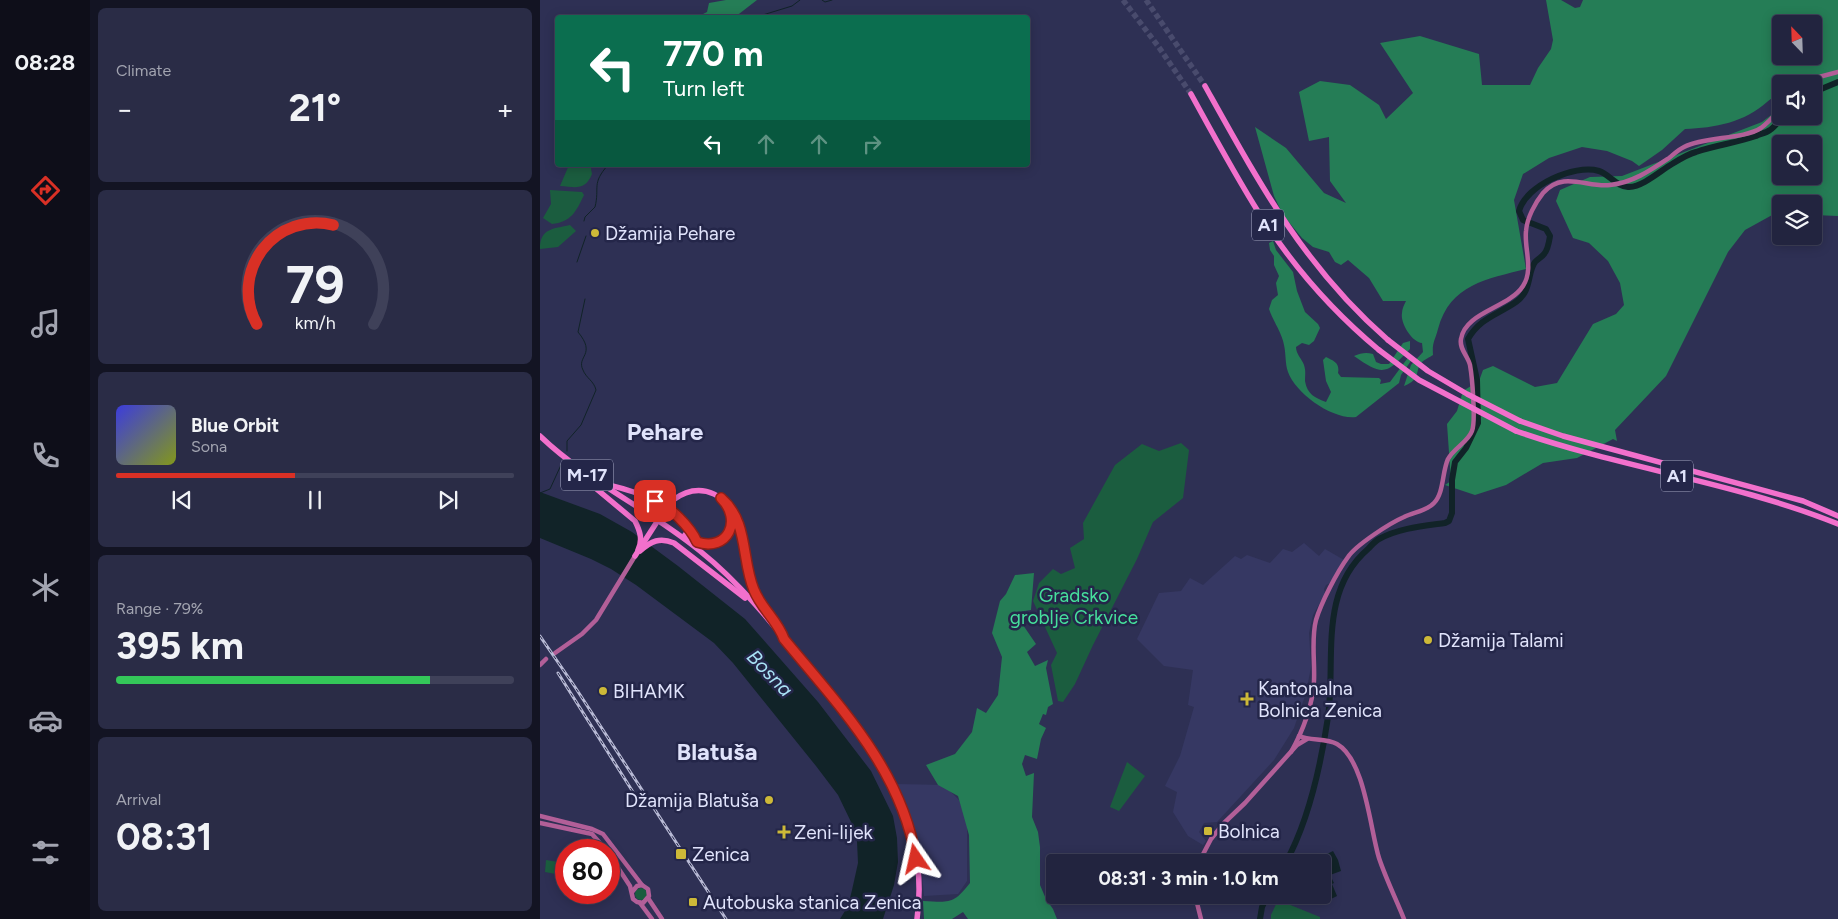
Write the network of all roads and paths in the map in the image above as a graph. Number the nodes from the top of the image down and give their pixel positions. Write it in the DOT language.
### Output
graph roads {
  1 [pos="1838,72"];
  2 [pos="1822,76"];
  3 [pos="1204,86"];
  4 [pos="1191,94"];
  5 [pos="1772,117"];
  6 [pos="540,436"];
  7 [pos="600,484"];
  8 [pos="721,498"];
  9 [pos="638,508"];
  10 [pos="1838,516"];
  11 [pos="1838,524"];
  12 [pos="697,542"];
  13 [pos="635,556"];
  14 [pos="784,639"];
  15 [pos="556,653"];
  16 [pos="546,659"];
  17 [pos="540,664"];
  18 [pos="1299,736"];
  19 [pos="1308,739"];
  20 [pos="1291,752"];
  21 [pos="540,816"];
  22 [pos="540,823"];
  23 [pos="596,839"];
  24 [pos="1203,854"];
  25 [pos="620,872"];
  26 [pos="642,885"];
  27 [pos="632,892"];
  28 [pos="648,898"];
  29 [pos="640,903"];
  30 [pos="1197,904"];
  31 [pos="652,919"];
  32 [pos="662,919"];
  33 [pos="917,919"];
  34 [pos="1201,919"];
  35 [pos="1404,919"];
  1 -- 2 [label="main road"];
  3 -- 10 [label="highway, A1, bridge"];
  4 -- 11 [label="highway, A1, bridge"];
  5 -- 18 [label="main road"];
  6 -- 7 [label="highway, M-17"];
  6 -- 13 [label="highway, bridge"];
  7 -- 9 [label="highway, M-17"];
  7 -- 12 [label="highway"];
  8 -- 12 [label="highway"];
  8 -- 13 [label="highway, bridge"];
  8 -- 14 [label="highway"];
  9 -- 12 [label="highway"];
  9 -- 14 [label="highway, M-17"];
  13 -- 14 [label="highway, bridge"];
  13 -- 15 [label="main road"];
  14 -- 33 [label="highway, M-17"];
  16 -- 17 [label="main road"];
  18 -- 19 [label="main road"];
  18 -- 20 [label="main road"];
  19 -- 20 [label="main road"];
  19 -- 35 [label="main road"];
  20 -- 24 [label="main road"];
  21 -- 26 [label="main road"];
  22 -- 23 [label="main road"];
  25 -- 27 [label="main road"];
  26 -- 27 [label="main road"];
  26 -- 28 [label="main road"];
  27 -- 29 [label="main road"];
  28 -- 29 [label="main road"];
  28 -- 32 [label="main road"];
  29 -- 31 [label="main road"];
  30 -- 34 [label="main road"];
}
